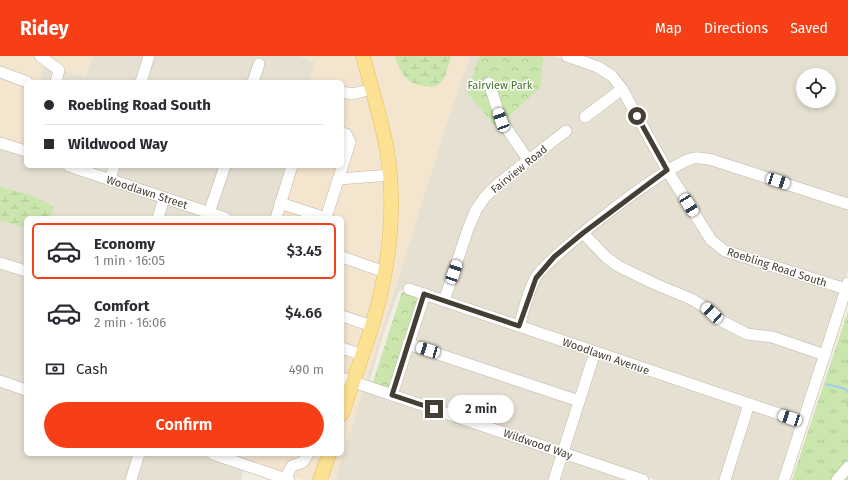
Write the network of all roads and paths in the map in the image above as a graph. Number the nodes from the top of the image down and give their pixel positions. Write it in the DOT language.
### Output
graph roads {
  1 [pos="40,56"];
  2 [pos="149,56"];
  3 [pos="363,56"];
  4 [pos="567,56"];
  5 [pos="259,64"];
  6 [pos="0,72"];
  7 [pos="56,80"];
  8 [pos="142,80"];
  9 [pos="254,80"];
  10 [pos="24,81"];
  11 [pos="489,83"];
  12 [pos="372,89"];
  13 [pos="622,89"];
  14 [pos="344,92"];
  15 [pos="585,117"];
  16 [pos="566,131"];
  17 [pos="344,134"];
  18 [pos="0,143"];
  19 [pos="24,151"];
  20 [pos="529,161"];
  21 [pos="344,162"];
  22 [pos="75,168"];
  23 [pos="113,168"];
  24 [pos="224,168"];
  25 [pos="291,168"];
  26 [pos="342,168"];
  27 [pos="667,170"];
  28 [pos="390,175"];
  29 [pos="339,179"];
  30 [pos="110,180"];
  31 [pos="164,198"];
  32 [pos="280,203"];
  33 [pos="848,204"];
  34 [pos="209,213"];
  35 [pos="159,216"];
  36 [pos="218,216"];
  37 [pos="277,216"];
  38 [pos="320,216"];
  39 [pos="327,216"];
  40 [pos="583,233"];
  41 [pos="344,258"];
  42 [pos="0,263"];
  43 [pos="24,271"];
  44 [pos="385,272"];
  45 [pos="847,286"];
  46 [pos="409,289"];
  47 [pos="424,294"];
  48 [pos="444,301"];
  49 [pos="344,317"];
  50 [pos="372,326"];
  51 [pos="519,326"];
  52 [pos="408,344"];
  53 [pos="344,349"];
  54 [pos="595,352"];
  55 [pos="362,355"];
  56 [pos="825,355"];
  57 [pos="347,380"];
  58 [pos="0,381"];
  59 [pos="24,389"];
  60 [pos="392,395"];
  61 [pos="344,400"];
  62 [pos="579,401"];
  63 [pos="749,404"];
  64 [pos="803,422"];
  65 [pos="562,453"];
  66 [pos="138,456"];
  67 [pos="219,456"];
  68 [pos="307,456"];
  69 [pos="328,456"];
  70 [pos="848,467"];
  71 [pos="287,479"];
  72 [pos="131,480"];
  73 [pos="320,480"];
  74 [pos="554,480"];
  75 [pos="643,480"];
  76 [pos="725,480"];
  77 [pos="784,480"];
  78 [pos="837,480"];
  1 -- 7 [label="street"];
  2 -- 8 [label="street"];
  3 -- 12 [label="main road"];
  4 -- 13 [label="street, Roebling Road South"];
  5 -- 9 [label="street"];
  6 -- 10 [label="street"];
  11 -- 20 [label="street"];
  12 -- 14 [label="street"];
  12 -- 28 [label="main road"];
  13 -- 15 [label="street"];
  13 -- 27 [label="street, Roebling Road South"];
  16 -- 20 [label="street, Fairview Road"];
  17 -- 21 [label="street"];
  18 -- 19 [label="street"];
  20 -- 48 [label="street, Fairview Road"];
  22 -- 30 [label="street, Woodlawn Street"];
  23 -- 30 [label="street"];
  24 -- 34 [label="street"];
  25 -- 32 [label="street"];
  26 -- 29 [label="street"];
  27 -- 33 [label="street"];
  27 -- 40 [label="street"];
  27 -- 45 [label="street, Roebling Road South"];
  28 -- 29 [label="street"];
  28 -- 44 [label="main road"];
  29 -- 39 [label="street"];
  30 -- 31 [label="street, Woodlawn Street"];
  31 -- 34 [label="street, Woodlawn Street"];
  31 -- 35 [label="street"];
  32 -- 37 [label="street"];
  32 -- 38 [label="street"];
  34 -- 36 [label="street, Woodlawn Street"];
  40 -- 51 [label="street"];
  40 -- 56 [label="street"];
  41 -- 44 [label="street"];
  42 -- 43 [label="street"];
  44 -- 50 [label="main road"];
  45 -- 56 [label="street"];
  46 -- 47 [label="street, Woodlawn Avenue"];
  47 -- 48 [label="street, Woodlawn Avenue"];
  47 -- 52 [label="street"];
  48 -- 51 [label="street, Woodlawn Avenue"];
  49 -- 50 [label="street"];
  50 -- 55 [label="main road"];
  51 -- 54 [label="street, Woodlawn Avenue"];
  52 -- 60 [label="street"];
  52 -- 62 [label="street"];
  53 -- 55 [label="street"];
  54 -- 62 [label="street"];
  54 -- 63 [label="street, Woodlawn Avenue"];
  55 -- 57 [label="main road"];
  56 -- 64 [label="street"];
  57 -- 60 [label="street, Wildwood Way"];
  57 -- 61 [label="main road"];
  58 -- 59 [label="street"];
  60 -- 65 [label="street, Wildwood Way"];
  62 -- 65 [label="street"];
  63 -- 64 [label="street, Woodlawn Avenue"];
  63 -- 76 [label="street"];
  64 -- 77 [label="street"];
  65 -- 74 [label="street"];
  65 -- 75 [label="street, Wildwood Way"];
  66 -- 72 [label="street"];
  67 -- 71 [label="street"];
  68 -- 71 [label="street"];
  69 -- 73 [label="main road"];
  70 -- 78 [label="street"];
}
